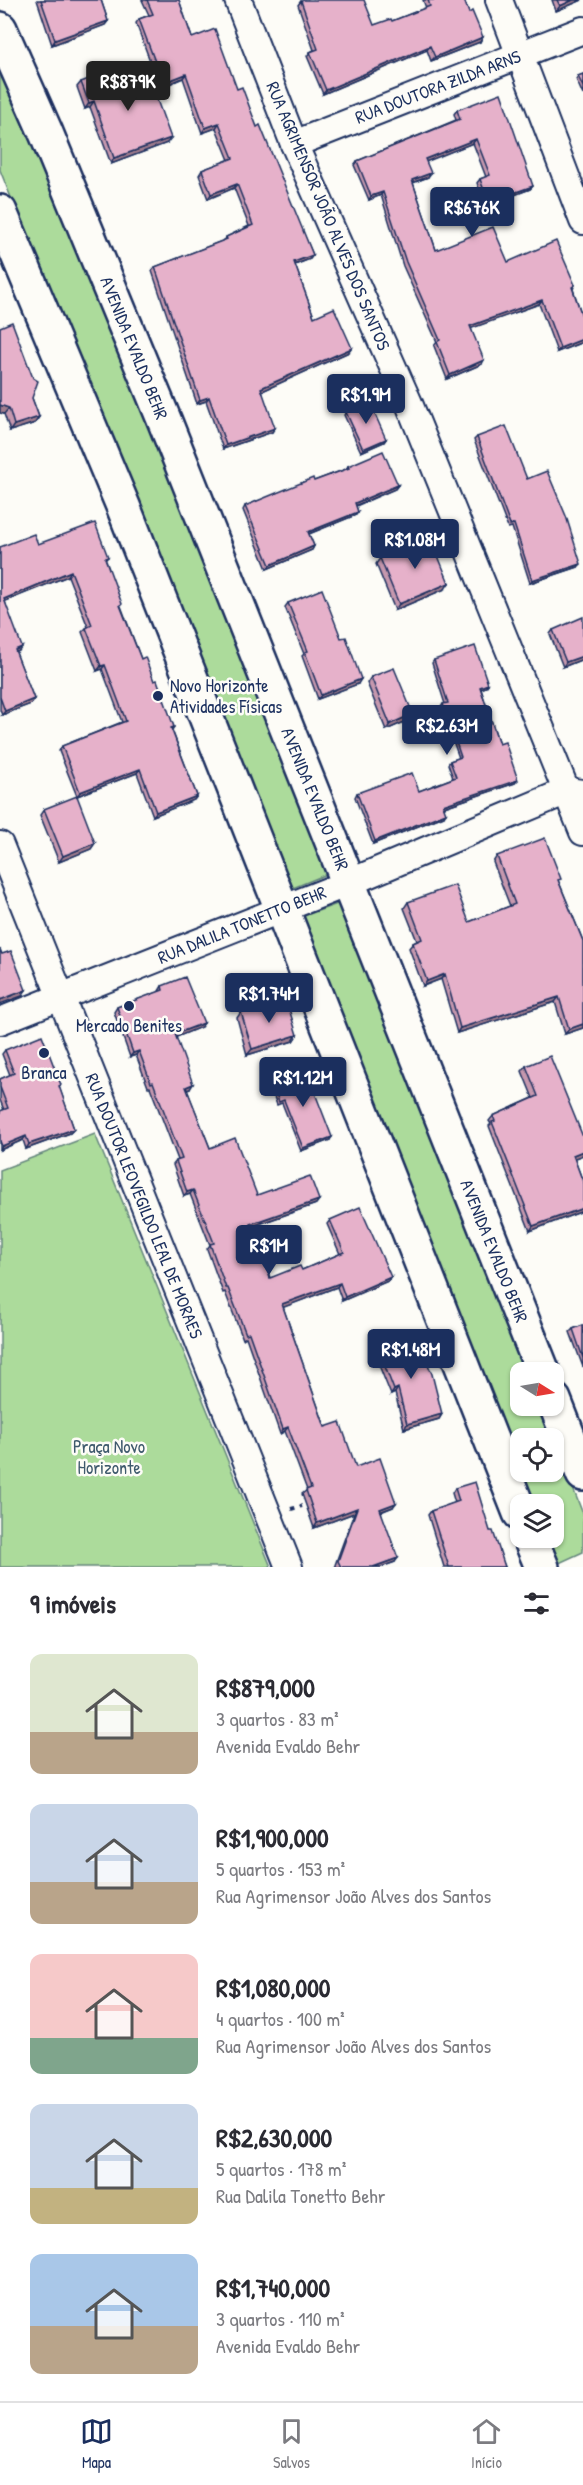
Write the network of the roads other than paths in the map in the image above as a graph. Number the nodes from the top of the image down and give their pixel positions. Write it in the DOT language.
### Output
graph roads {
  1 [pos="238,0"];
  2 [pos="499,0"];
  3 [pos="0,29"];
  4 [pos="583,30"];
  5 [pos="521,54"];
  6 [pos="294,144"];
  7 [pos="0,212"];
  8 [pos="583,221"];
  9 [pos="575,792"];
  10 [pos="583,832"];
  11 [pos="0,845"];
  12 [pos="348,883"];
  13 [pos="282,908"];
  14 [pos="60,997"];
  15 [pos="0,1021"];
  16 [pos="539,1362"];
  17 [pos="560,1416"];
  18 [pos="583,1474"];
  19 [pos="513,1494"];
  20 [pos="534,1548"];
  21 [pos="289,1567"];
  22 [pos="542,1567"];
  1 -- 6 [label="street, RUA AGRIMENSOR JOÃO ALVES DOS SANTOS"];
  2 -- 5 [label="street"];
  3 -- 12 [label="street, AVENIDA EVALDO BEHR"];
  4 -- 5 [label="street, RUA DOUTORA ZILDA ARNS"];
  5 -- 6 [label="street, RUA DOUTORA ZILDA ARNS"];
  5 -- 8 [label="street"];
  6 -- 9 [label="street, RUA AGRIMENSOR JOÃO ALVES DOS SANTOS"];
  7 -- 13 [label="street"];
  9 -- 10 [label="street, RUA AGRIMENSOR JOÃO ALVES DOS SANTOS"];
  9 -- 12 [label="street, RUA DALILA TONETTO BEHR"];
  11 -- 14 [label="street, RUA DOUTOR LEOVEGILDO LEAL DE MORAES"];
  12 -- 13 [label="street, RUA DALILA TONETTO BEHR"];
  12 -- 16 [label="street, AVENIDA EVALDO BEHR"];
  13 -- 14 [label="street, RUA DALILA TONETTO BEHR"];
  13 -- 19 [label="street"];
  14 -- 15 [label="street, RUA DALILA TONETTO BEHR"];
  14 -- 21 [label="street, RUA DOUTOR LEOVEGILDO LEAL DE MORAES"];
  17 -- 18 [label="street"];
  20 -- 22 [label="street"];
}
